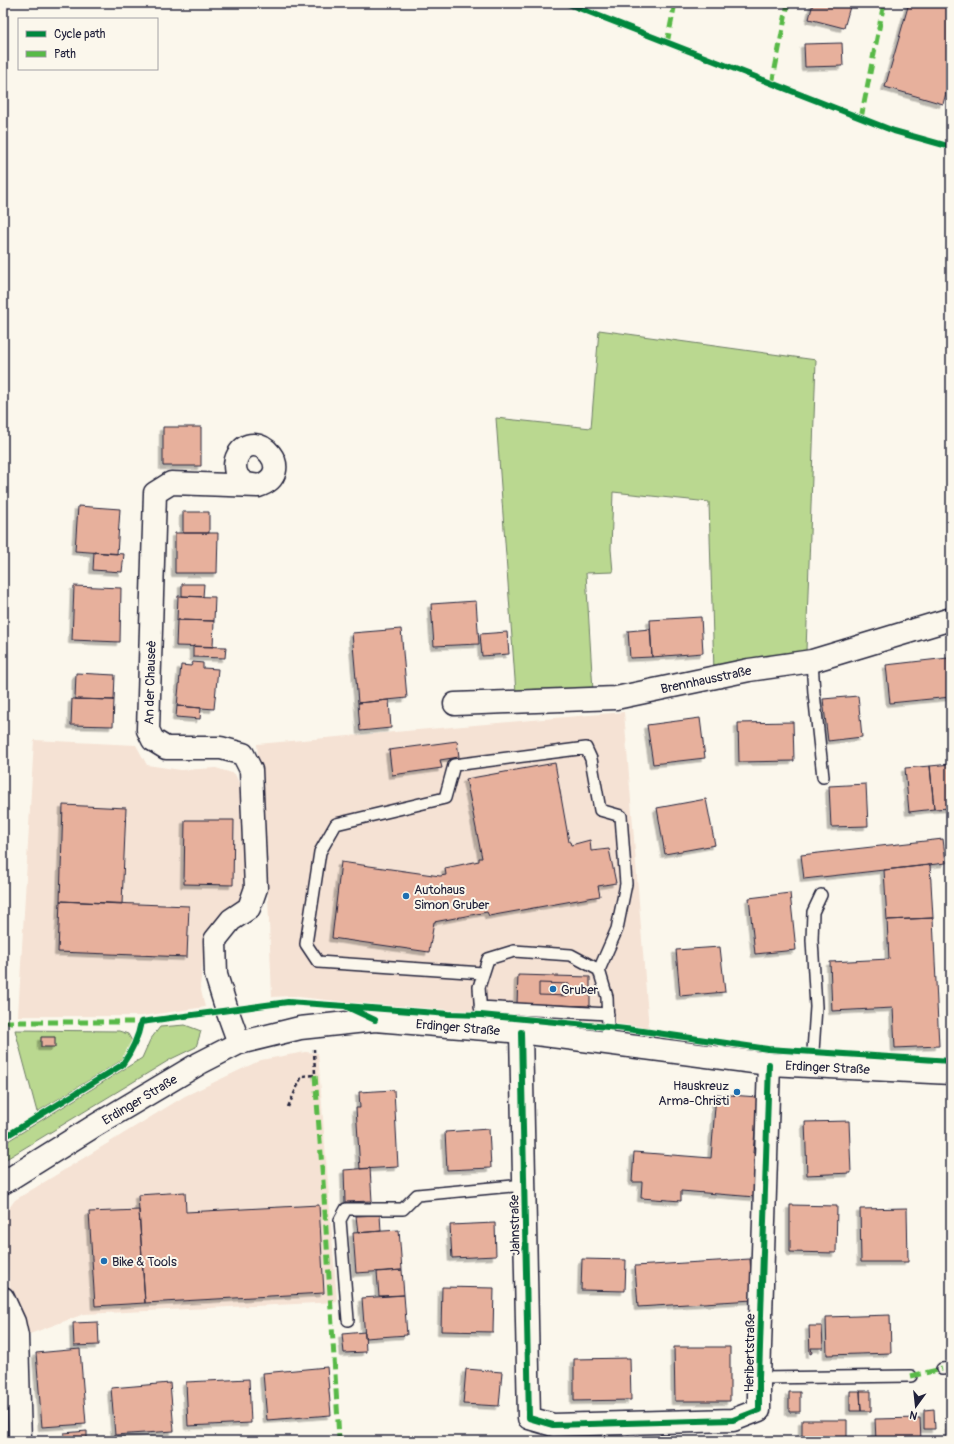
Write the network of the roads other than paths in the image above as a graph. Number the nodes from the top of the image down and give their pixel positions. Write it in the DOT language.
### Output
graph roads {
  1 [pos="258,486"];
  2 [pos="951,619"];
  3 [pos="812,661"];
  4 [pos="455,704"];
  5 [pos="823,777"];
  6 [pos="821,895"];
  7 [pos="599,970"];
  8 [pos="483,973"];
  9 [pos="480,1007"];
  10 [pos="608,1014"];
  11 [pos="480,1028"];
  12 [pos="521,1032"];
  13 [pos="606,1042"];
  14 [pos="239,1043"];
  15 [pos="769,1064"];
  16 [pos="812,1066"];
  17 [pos="951,1073"];
  18 [pos="3,1183"];
  19 [pos="524,1185"];
  20 [pos="3,1298"];
  21 [pos="348,1320"];
  22 [pos="911,1376"];
  23 [pos="758,1378"];
  24 [pos="529,1418"];
  25 [pos="20,1441"];
  1 -- 14 [label="street, An der Chauseè"];
  2 -- 3 [label="street, Brennhausstraße"];
  3 -- 4 [label="street, Brennhausstraße"];
  3 -- 5 [label="lane"];
  6 -- 16 [label="lane"];
  7 -- 8 [label="lane"];
  7 -- 8 [label="lane"];
  7 -- 10 [label="lane"];
  8 -- 9 [label="lane"];
  9 -- 10 [label="lane"];
  9 -- 11 [label="lane"];
  10 -- 13 [label="lane"];
  11 -- 12 [label="street, Erdinger Straße"];
  11 -- 14 [label="street, Erdinger Straße"];
  12 -- 13 [label="street, Erdinger Straße"];
  12 -- 19 [label="street, Jahnstraße"];
  13 -- 15 [label="street, Erdinger Straße"];
  14 -- 18 [label="street, Erdinger Straße"];
  15 -- 16 [label="street, Erdinger Straße"];
  15 -- 23 [label="street, Heribertstraße"];
  16 -- 17 [label="street, Erdinger Straße"];
  19 -- 21 [label="lane, Jahnstraße"];
  19 -- 24 [label="street, Jahnstraße"];
  20 -- 25 [label="street"];
  22 -- 23 [label="lane, Heribertstraße"];
  23 -- 24 [label="street, Heribertstraße"];
}
